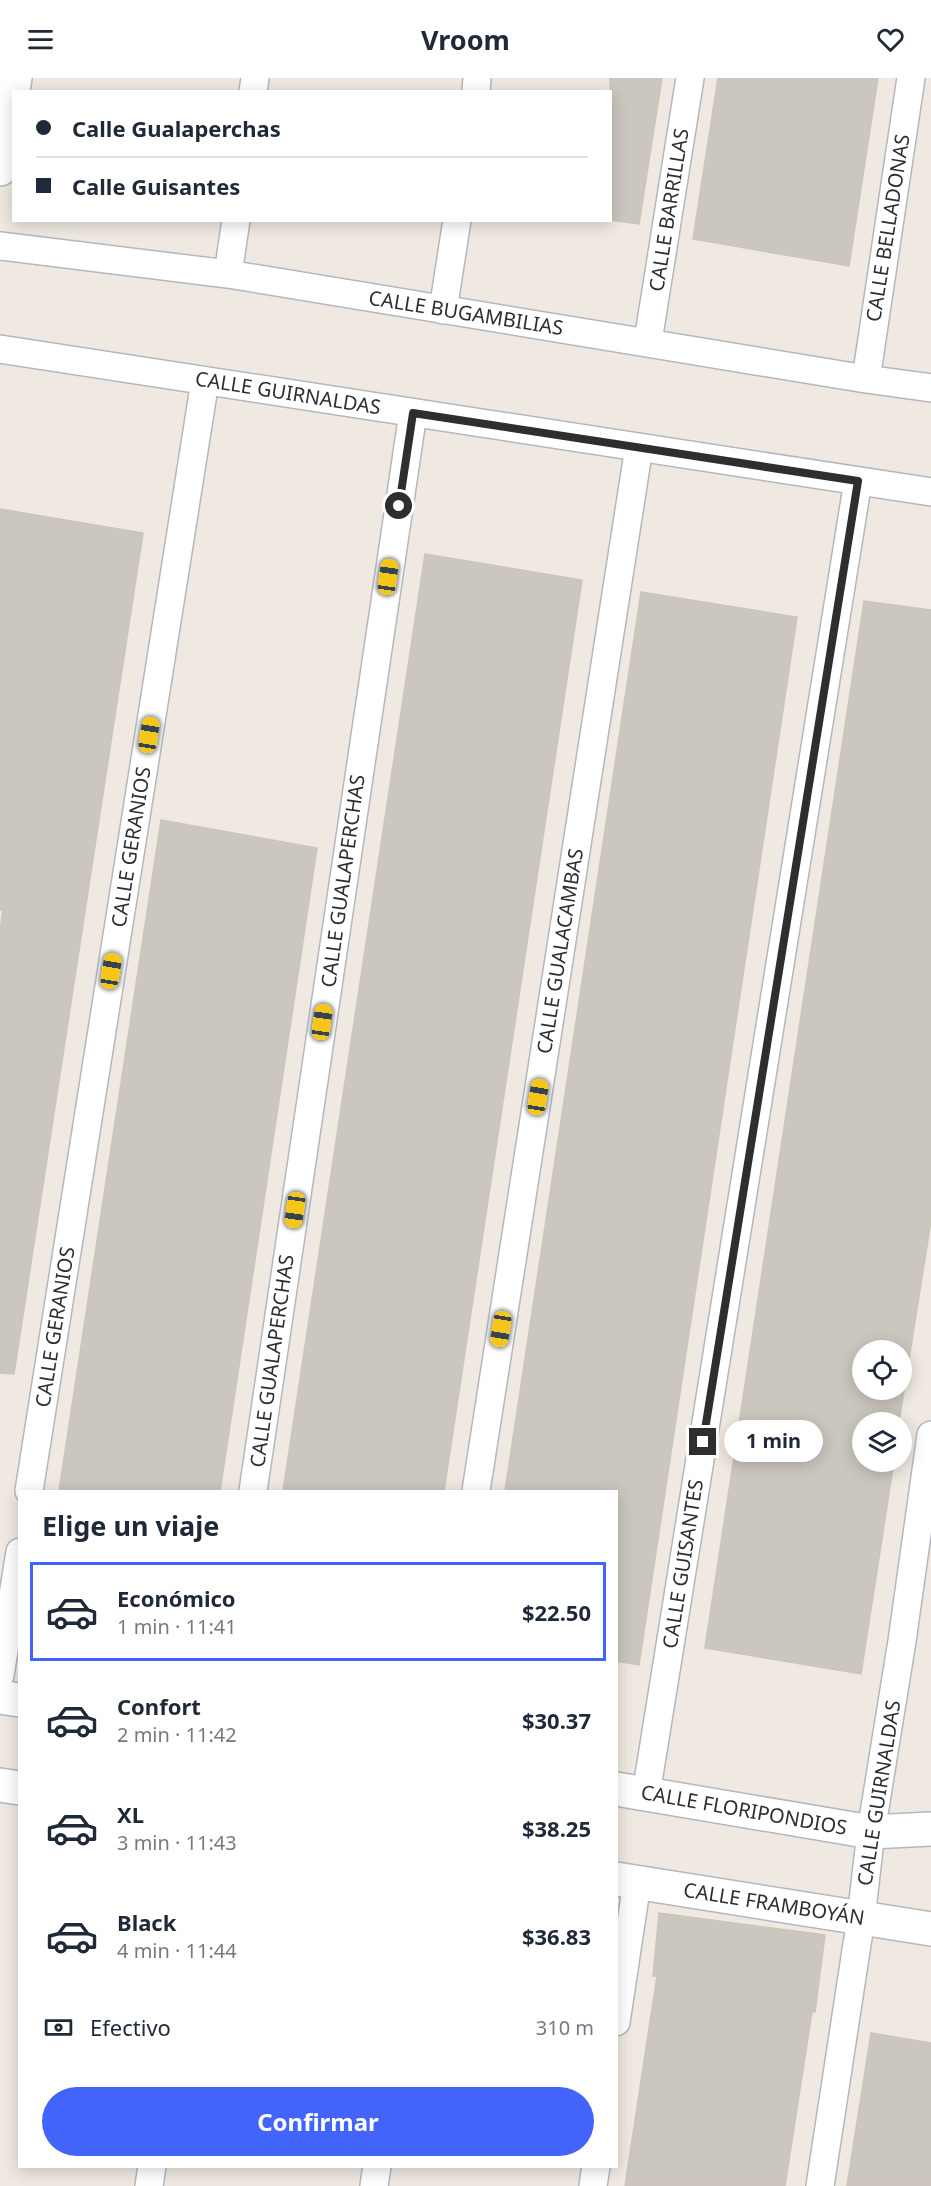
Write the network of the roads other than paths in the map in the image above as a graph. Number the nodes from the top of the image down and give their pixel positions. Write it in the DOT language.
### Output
graph roads {
  1 [pos="690,78"];
  2 [pos="911,78"];
  3 [pos="12,96"];
  4 [pos="0,169"];
  5 [pos="236,222"];
  6 [pos="457,222"];
  7 [pos="0,246"];
  8 [pos="228,274"];
  9 [pos="443,310"];
  10 [pos="648,341"];
  11 [pos="0,349"];
  12 [pos="866,379"];
  13 [pos="205,381"];
  14 [pos="931,388"];
  15 [pos="413,413"];
  16 [pos="639,447"];
  17 [pos="858,481"];
  18 [pos="931,492"];
  19 [pos="931,1435"];
  20 [pos="29,1490"];
  21 [pos="253,1490"];
  22 [pos="476,1490"];
  23 [pos="18,1564"];
  24 [pos="0,1675"];
  25 [pos="0,1697"];
  26 [pos="18,1700"];
  27 [pos="0,1785"];
  28 [pos="18,1788"];
  29 [pos="631,1791"];
  30 [pos="931,1829"];
  31 [pos="871,1832"];
  32 [pos="627,1881"];
  33 [pos="861,1917"];
  34 [pos="931,1929"];
  35 [pos="618,1996"];
  36 [pos="152,2168"];
  37 [pos="377,2168"];
  38 [pos="596,2168"];
  39 [pos="149,2186"];
  40 [pos="374,2186"];
  41 [pos="593,2186"];
  42 [pos="820,2186"];
  1 -- 10 [label="street, CALLE BARRILLAS"];
  2 -- 12 [label="street, CALLE BELLADONAS"];
  3 -- 4 [label="street"];
  5 -- 8 [label="street"];
  6 -- 9 [label="street"];
  7 -- 8 [label="street, CALLE BUGAMBILIAS"];
  8 -- 9 [label="street, CALLE BUGAMBILIAS"];
  9 -- 10 [label="street, CALLE BUGAMBILIAS"];
  10 -- 12 [label="street, CALLE BUGAMBILIAS"];
  11 -- 13 [label="street, CALLE GUIRNALDAS"];
  12 -- 14 [label="street, CALLE BUGAMBILIAS"];
  13 -- 15 [label="street, CALLE GUIRNALDAS"];
  13 -- 20 [label="street, CALLE GERANIOS"];
  15 -- 16 [label="street, CALLE GUIRNALDAS"];
  15 -- 21 [label="street, CALLE GUALAPERCHAS"];
  16 -- 17 [label="street, CALLE GUIRNALDAS"];
  16 -- 22 [label="street, CALLE GUALACAMBAS"];
  17 -- 18 [label="street, CALLE GUIRNALDAS"];
  17 -- 29 [label="street, CALLE GUISANTES"];
  19 -- 31 [label="street, CALLE GUIRNALDAS"];
  23 -- 24 [label="street"];
  25 -- 26 [label="street"];
  27 -- 28 [label="street"];
  29 -- 31 [label="street, CALLE FLORIPONDIOS"];
  30 -- 31 [label="street, CALLE FLORIPONDIOS"];
  31 -- 33 [label="street, CALLE GUIRNALDAS"];
  32 -- 33 [label="street, CALLE FRAMBOYÁN"];
  32 -- 35 [label="street"];
  33 -- 34 [label="street, CALLE FRAMBOYÁN"];
  33 -- 42 [label="street, CALLE GUIRNALDAS"];
  36 -- 39 [label="street"];
  37 -- 40 [label="street"];
  38 -- 41 [label="street"];
}
